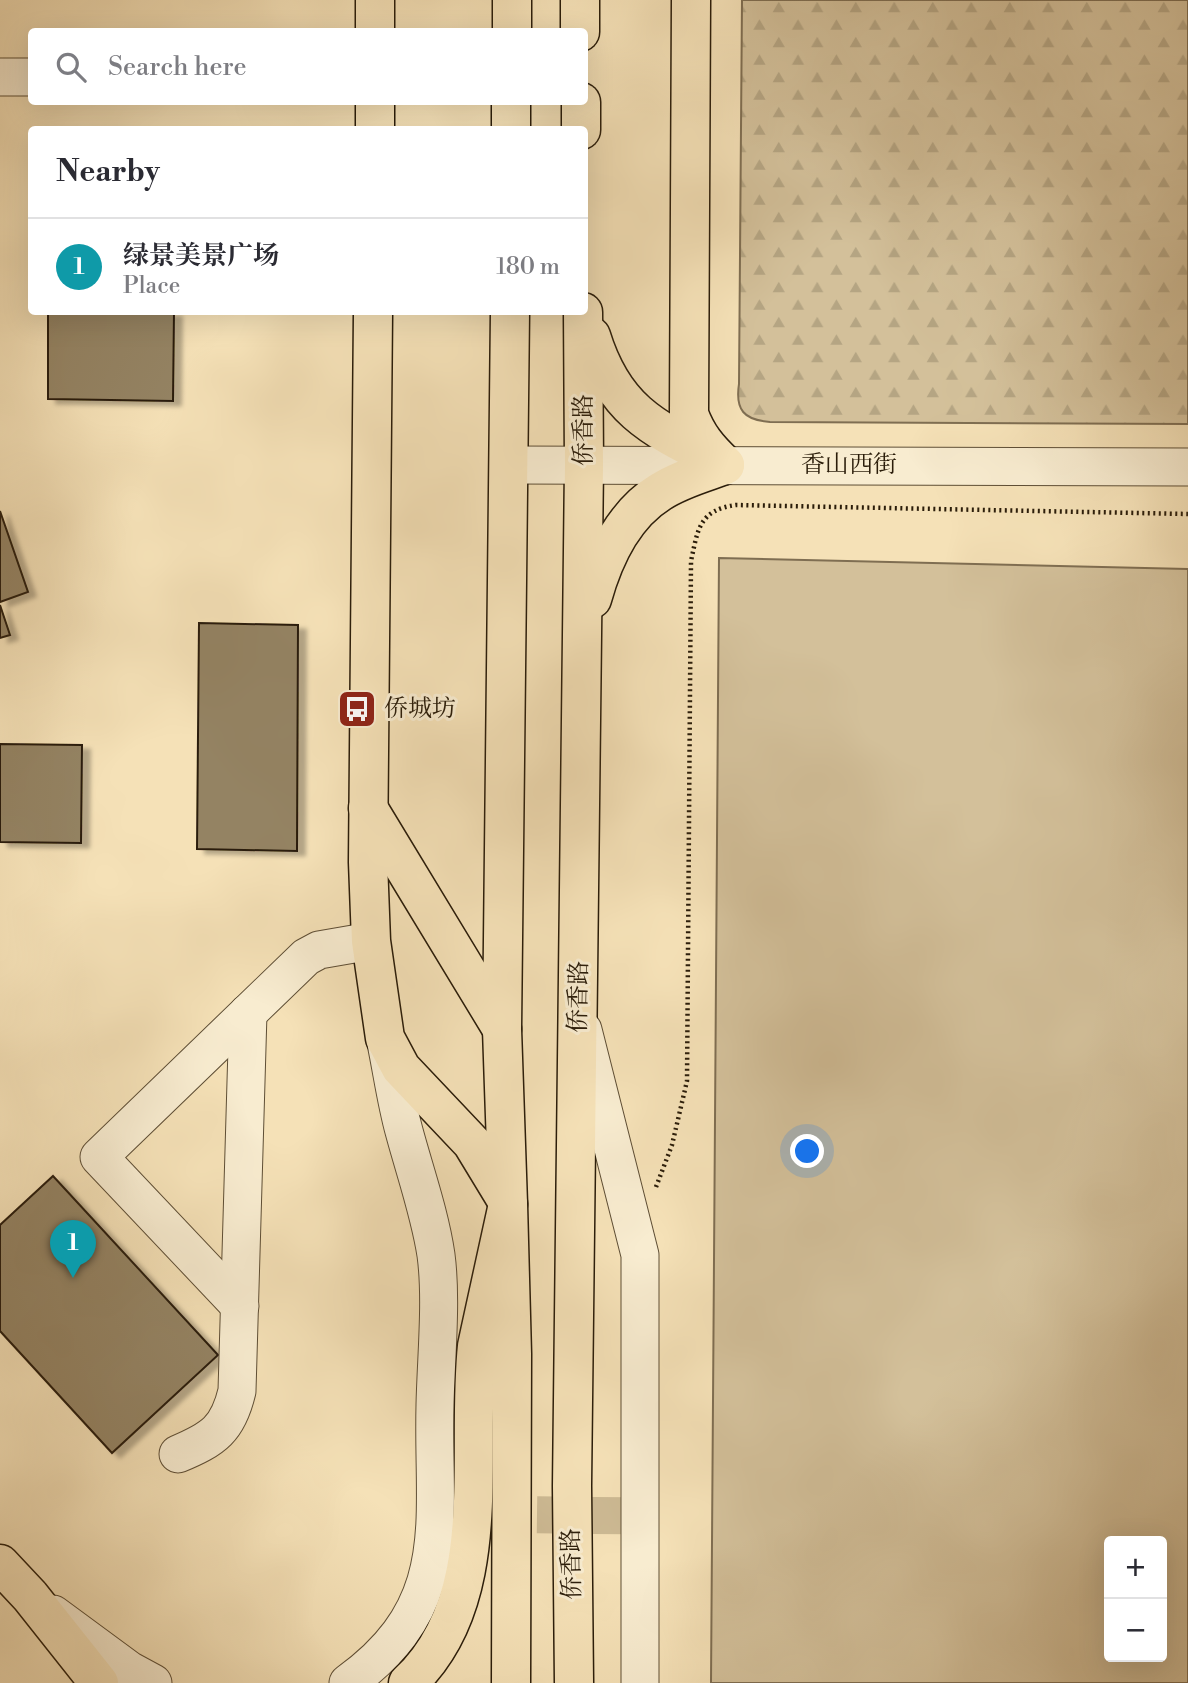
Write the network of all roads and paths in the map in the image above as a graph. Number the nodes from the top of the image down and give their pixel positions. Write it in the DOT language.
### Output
graph roads {
  1 [pos="375,0"];
  2 [pos="512,0"];
  3 [pos="580,0"];
  4 [pos="691,0"];
  5 [pos="375,28"];
  6 [pos="512,28"];
  7 [pos="580,28"];
  8 [pos="0,77"];
  9 [pos="28,77"];
  10 [pos="375,105"];
  11 [pos="511,105"];
  12 [pos="581,105"];
  13 [pos="375,126"];
  14 [pos="511,126"];
  15 [pos="581,126"];
  16 [pos="373,315"];
  17 [pos="510,315"];
  18 [pos="583,315"];
  19 [pos="584,315"];
  20 [pos="509,465"];
  21 [pos="584,465"];
  22 [pos="725,465"];
  23 [pos="1188,467"];
  24 [pos="1188,514"];
  25 [pos="582,633"];
  26 [pos="367,806"];
  27 [pos="371,941"];
  28 [pos="579,1011"];
  29 [pos="248,1013"];
  30 [pos="502,1029"];
  31 [pos="385,1038"];
  32 [pos="653,1196"];
  33 [pos="508,1204"];
  34 [pos="240,1306"];
  35 [pos="178,1454"];
  36 [pos="0,1564"];
  37 [pos="30,1596"];
  38 [pos="99,1683"];
  39 [pos="117,1683"];
  40 [pos="153,1683"];
  41 [pos="348,1683"];
  42 [pos="408,1683"];
  43 [pos="511,1683"];
  44 [pos="574,1683"];
  45 [pos="639,1683"];
  1 -- 5 [label="main road"];
  2 -- 6 [label="main road"];
  3 -- 7 [label="main road"];
  4 -- 22 [label="main road"];
  8 -- 9 [label="street"];
  10 -- 13 [label="main road"];
  11 -- 14 [label="main road"];
  12 -- 15 [label="main road"];
  16 -- 26 [label="main road"];
  17 -- 20 [label="main road"];
  18 -- 21 [label="main road, 侨香路"];
  19 -- 22 [label="main road"];
  20 -- 21 [label="street, 香山西街"];
  20 -- 30 [label="main road"];
  21 -- 22 [label="street, 香山西街"];
  21 -- 25 [label="main road, 侨香路"];
  22 -- 23 [label="street, 香山西街"];
  22 -- 25 [label="main road"];
  24 -- 32 [label="path"];
  25 -- 28 [label="main road, 侨香路"];
  26 -- 27 [label="main road"];
  26 -- 30 [label="main road"];
  27 -- 29 [label="street"];
  27 -- 31 [label="main road"];
  28 -- 44 [label="main road, 侨香路"];
  28 -- 45 [label="street"];
  29 -- 34 [label="street"];
  29 -- 34 [label="street"];
  30 -- 33 [label="main road"];
  31 -- 33 [label="main road"];
  31 -- 41 [label="street"];
  33 -- 42 [label="main road"];
  33 -- 43 [label="main road"];
  34 -- 35 [label="street"];
  36 -- 37 [label="main road"];
  37 -- 38 [label="main road"];
  37 -- 39 [label="main road"];
  37 -- 40 [label="street"];
}
